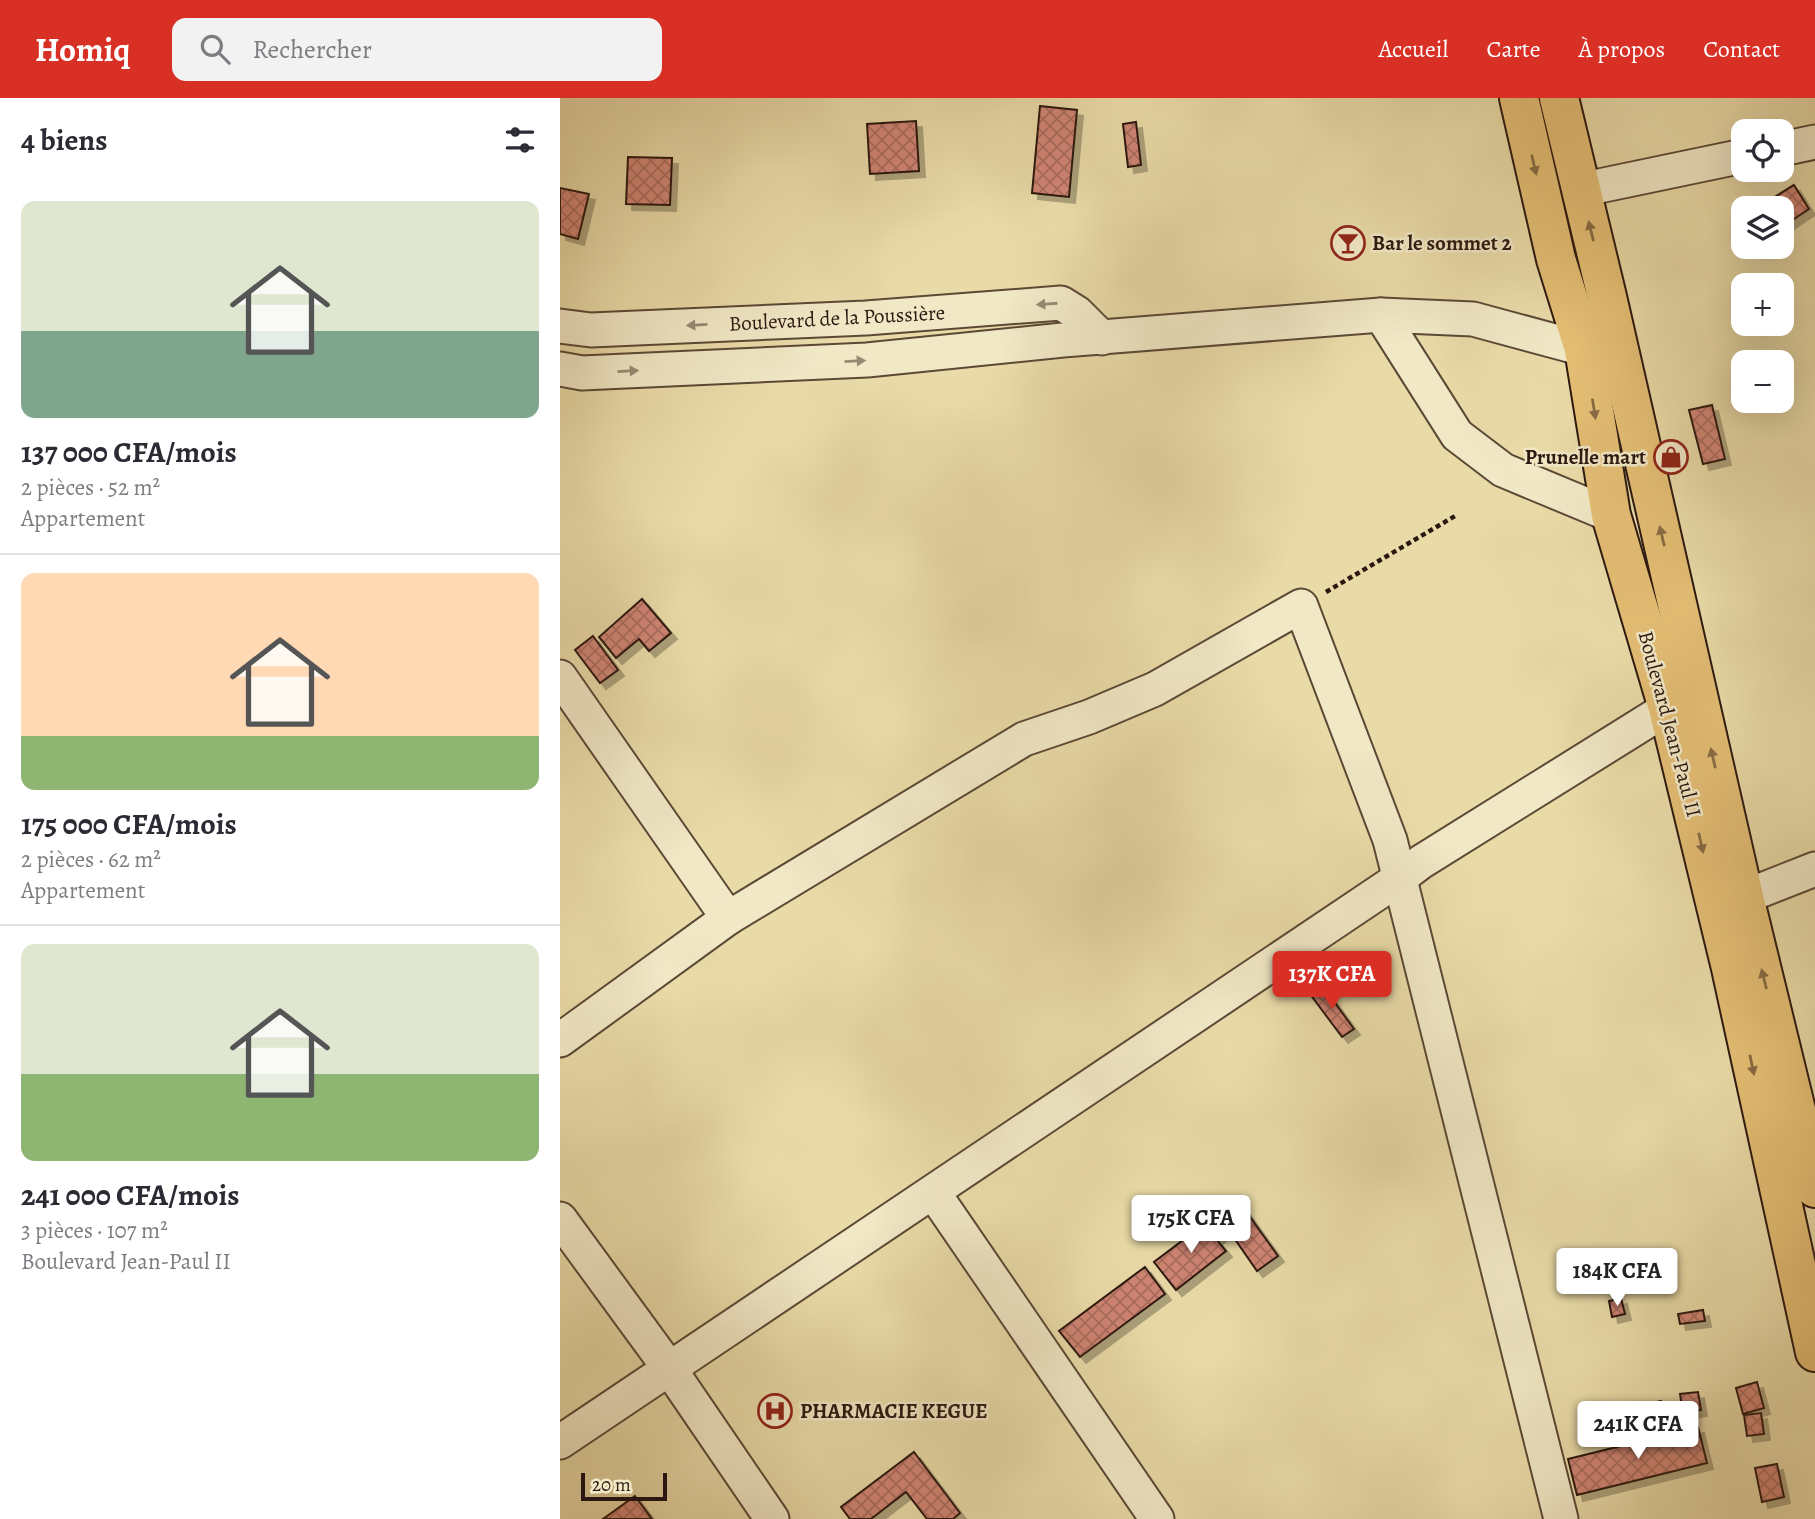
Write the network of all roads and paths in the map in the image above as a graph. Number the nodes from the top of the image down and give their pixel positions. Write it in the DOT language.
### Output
graph roads {
  1 [pos="1519,98"];
  2 [pos="1559,98"];
  3 [pos="1815,142"];
  4 [pos="1794,146"];
  5 [pos="1731,159"];
  6 [pos="1580,190"];
  7 [pos="1381,315"];
  8 [pos="560,326"];
  9 [pos="1102,338"];
  10 [pos="1584,349"];
  11 [pos="560,369"];
  12 [pos="1611,514"];
  13 [pos="1455,516"];
  14 [pos="1301,606"];
  15 [pos="560,677"];
  16 [pos="1684,704"];
  17 [pos="1815,869"];
  18 [pos="1401,878"];
  19 [pos="1744,897"];
  20 [pos="728,918"];
  21 [pos="560,1040"];
  22 [pos="1815,1188"];
  23 [pos="933,1192"];
  24 [pos="560,1219"];
  25 [pos="1815,1352"];
  26 [pos="669,1368"];
  27 [pos="560,1442"];
  28 [pos="772,1519"];
  29 [pos="1157,1519"];
  30 [pos="1561,1519"];
  1 -- 10 [label="main road, Boulevard Jean-Paul II, one-way"];
  2 -- 6 [label="main road, Boulevard Jean-Paul II"];
  3 -- 4 [label="street"];
  5 -- 6 [label="street"];
  16 -- 6 [label="main road, Boulevard Jean-Paul II, one-way"];
  7 -- 9 [label="street, Boulevard de la Poussière"];
  7 -- 10 [label="street, Boulevard de la Poussière"];
  7 -- 12 [label="street"];
  9 -- 8 [label="street, Boulevard de la Poussière, one-way"];
  11 -- 9 [label="street, Boulevard de la Poussière, one-way"];
  10 -- 12 [label="main road, Boulevard Jean-Paul II, one-way"];
  12 -- 16 [label="main road, Boulevard Jean-Paul II"];
  13 -- 14 [label="path"];
  14 -- 18 [label="street"];
  14 -- 20 [label="street"];
  15 -- 20 [label="street"];
  16 -- 18 [label="street"];
  19 -- 16 [label="main road, Boulevard Jean-Paul II, one-way"];
  16 -- 25 [label="main road, Boulevard Jean-Paul II, one-way"];
  17 -- 19 [label="street"];
  18 -- 23 [label="street"];
  18 -- 30 [label="street"];
  22 -- 19 [label="main road, Boulevard Jean-Paul II, one-way"];
  20 -- 21 [label="street"];
  23 -- 26 [label="street"];
  23 -- 29 [label="street"];
  24 -- 26 [label="street"];
  26 -- 27 [label="street"];
  26 -- 28 [label="street"];
}
